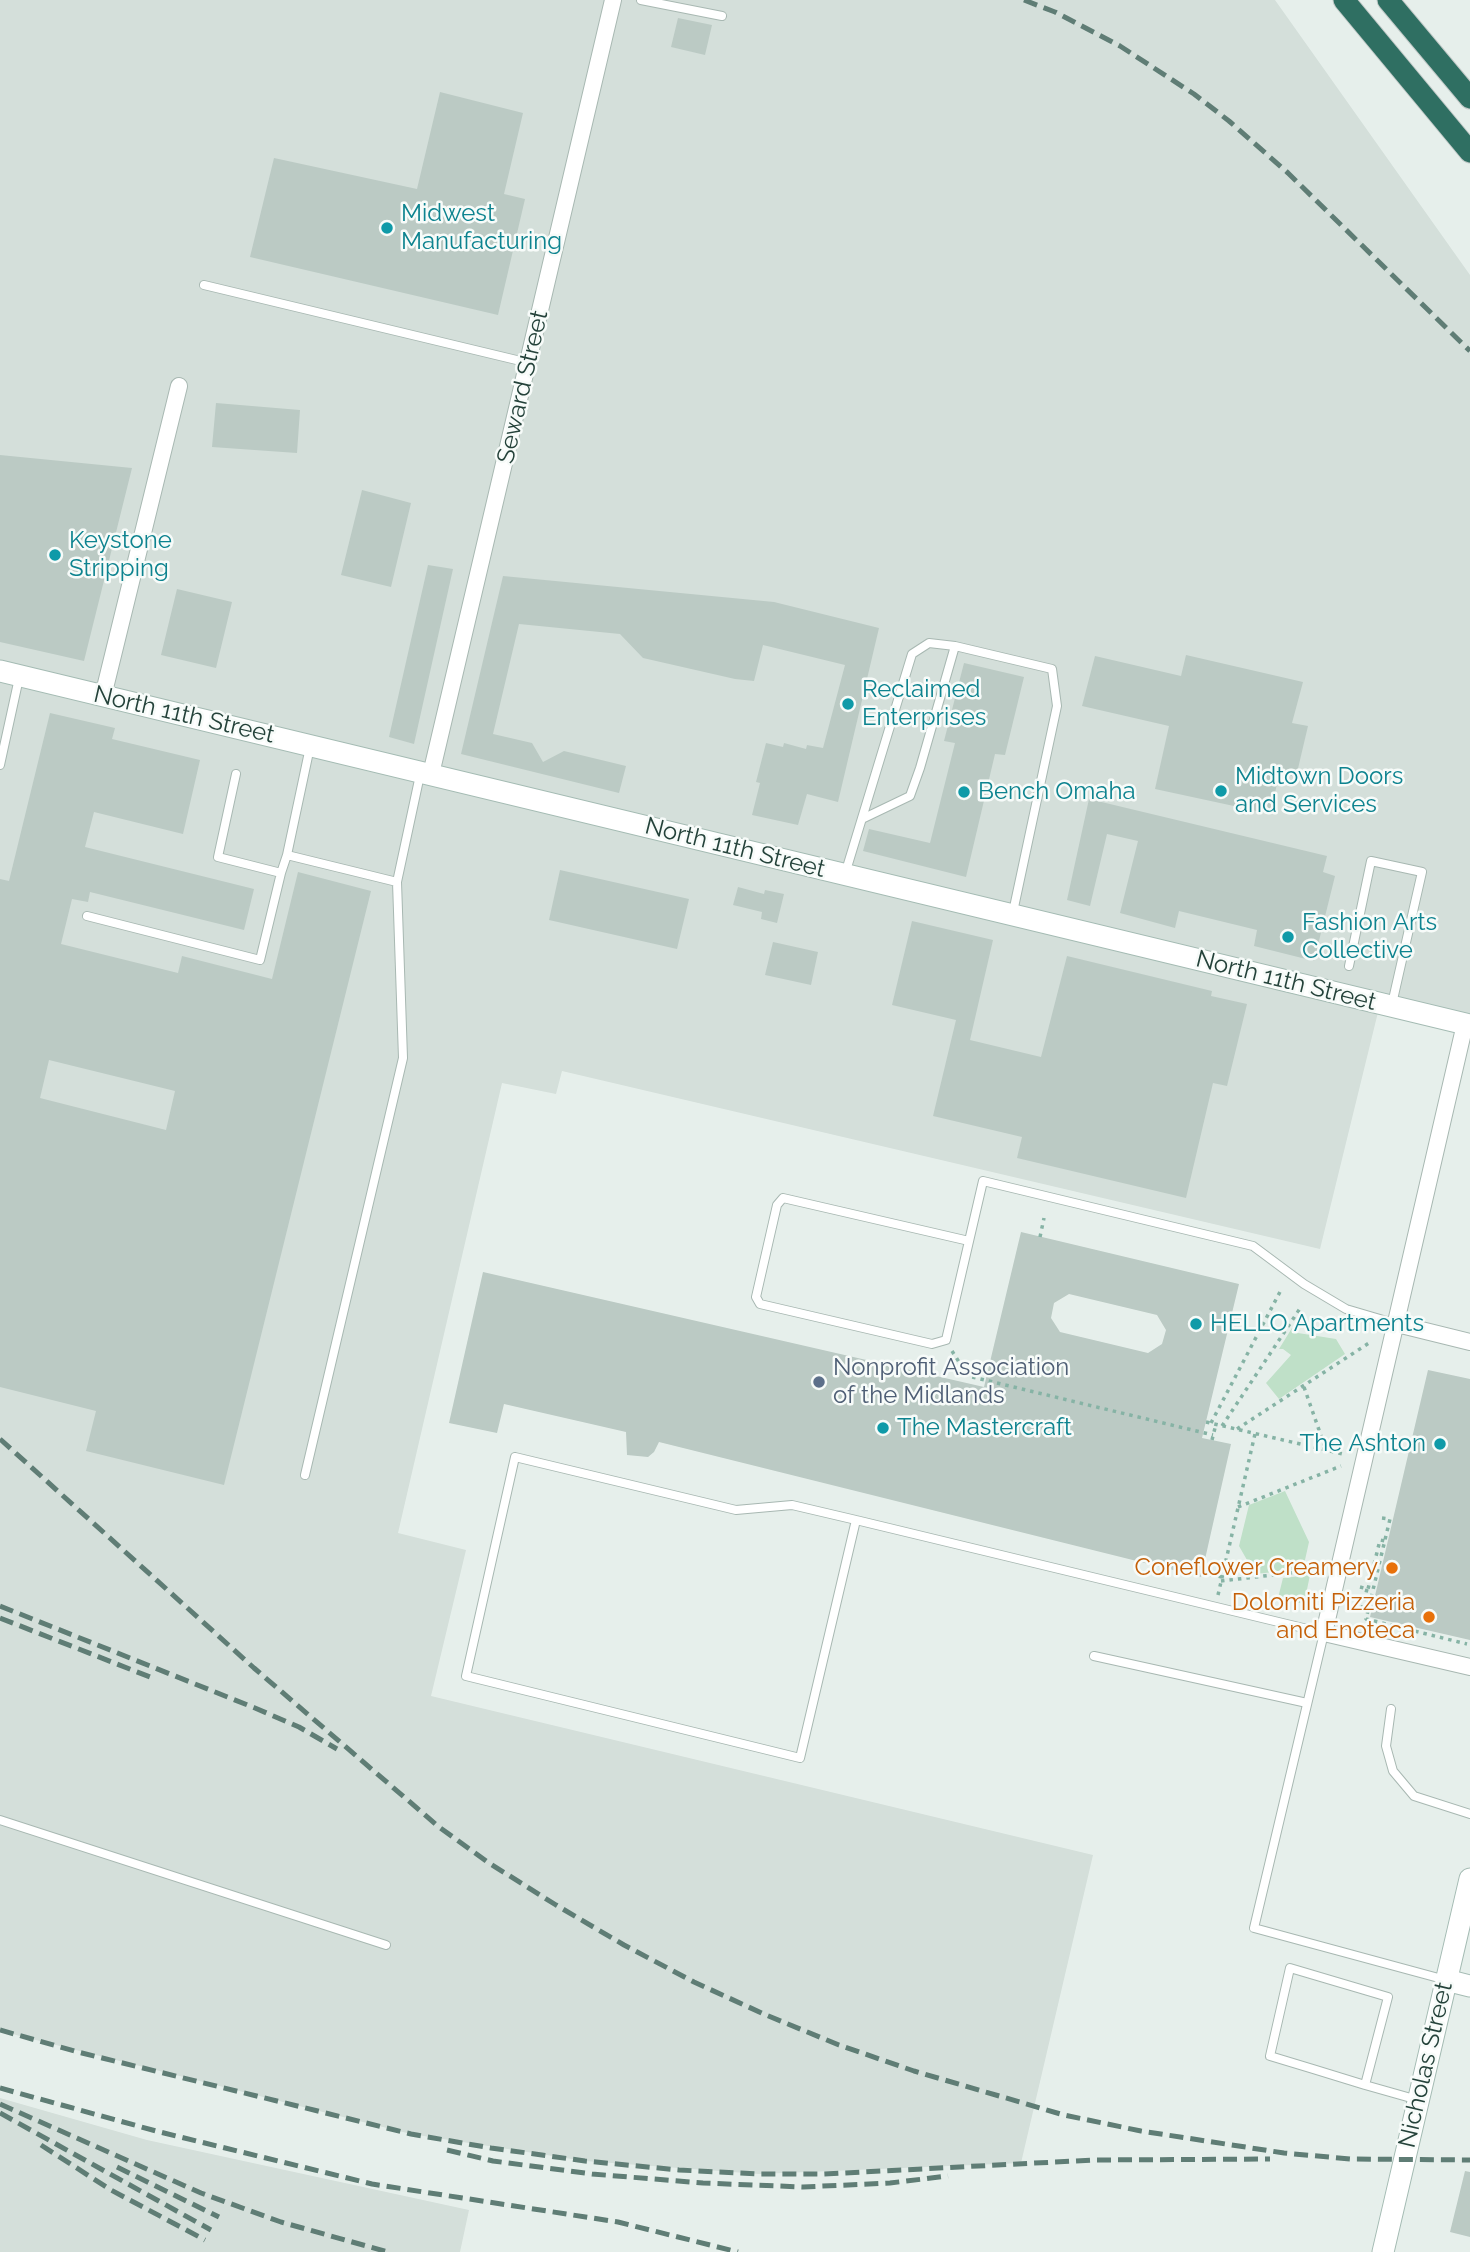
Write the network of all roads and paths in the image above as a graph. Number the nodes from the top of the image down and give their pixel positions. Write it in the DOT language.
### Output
graph roads {
  1 [pos="613,0"];
  2 [pos="641,0"];
  3 [pos="1344,0"];
  4 [pos="1388,0"];
  5 [pos="722,16"];
  6 [pos="1470,98"];
  7 [pos="1470,152"];
  8 [pos="204,285"];
  9 [pos="528,363"];
  10 [pos="179,386"];
  11 [pos="955,646"];
  12 [pos="10,673"];
  13 [pos="103,696"];
  14 [pos="311,746"];
  15 [pos="0,765"];
  16 [pos="426,773"];
  17 [pos="236,774"];
  18 [pos="862,819"];
  19 [pos="287,855"];
  20 [pos="281,873"];
  21 [pos="845,875"];
  22 [pos="397,882"];
  23 [pos="1013,915"];
  24 [pos="88,916"];
  25 [pos="1349,965"];
  26 [pos="1392,1007"];
  27 [pos="1468,1024"];
  28 [pos="1044,1218"];
  29 [pos="1040,1237"];
  30 [pos="969,1241"];
  31 [pos="1282,1290"];
  32 [pos="1301,1307"];
  33 [pos="1397,1324"];
  34 [pos="946,1340"];
  35 [pos="1470,1342"];
  36 [pos="1370,1343"];
  37 [pos="1304,1387"];
  38 [pos="1211,1423"];
  39 [pos="1223,1426"];
  40 [pos="1237,1429"];
  41 [pos="1255,1434"];
  42 [pos="1326,1450"];
  43 [pos="1343,1454"];
  44 [pos="1341,1466"];
  45 [pos="305,1475"];
  46 [pos="1238,1507"];
  47 [pos="1382,1518"];
  48 [pos="856,1520"];
  49 [pos="1385,1541"];
  50 [pos="1316,1570"];
  51 [pos="1202,1573"];
  52 [pos="1221,1579"];
  53 [pos="1360,1587"];
  54 [pos="1367,1589"];
  55 [pos="1218,1595"];
  56 [pos="1368,1609"];
  57 [pos="1324,1633"];
  58 [pos="1466,1644"];
  59 [pos="1094,1656"];
  60 [pos="1470,1667"];
  61 [pos="1307,1703"];
  62 [pos="1391,1709"];
  63 [pos="1470,1814"];
  64 [pos="0,1820"];
  65 [pos="1470,1879"];
  66 [pos="386,1945"];
  67 [pos="1446,1980"];
  68 [pos="1470,1986"];
  69 [pos="1365,2085"];
  70 [pos="1419,2101"];
  71 [pos="1382,2252"];
  1 -- 9 [label="street, Seward Street"];
  2 -- 5 [label="lane"];
  3 -- 7 [label="highway"];
  4 -- 6 [label="highway"];
  8 -- 9 [label="lane"];
  9 -- 16 [label="street, Seward Street"];
  10 -- 13 [label="street"];
  11 -- 18 [label="lane"];
  11 -- 18 [label="lane"];
  11 -- 23 [label="lane"];
  12 -- 13 [label="street, North 11th Street"];
  12 -- 15 [label="lane"];
  13 -- 14 [label="street, North 11th Street"];
  14 -- 16 [label="street, North 11th Street"];
  14 -- 19 [label="lane"];
  16 -- 21 [label="street, North 11th Street"];
  16 -- 22 [label="lane"];
  17 -- 20 [label="lane"];
  18 -- 21 [label="lane"];
  19 -- 20 [label="lane"];
  19 -- 22 [label="lane"];
  20 -- 24 [label="lane"];
  21 -- 23 [label="street, North 11th Street"];
  22 -- 45 [label="lane"];
  23 -- 26 [label="street, North 11th Street"];
  25 -- 26 [label="lane"];
  26 -- 27 [label="street, North 11th Street"];
  27 -- 33 [label="street"];
  28 -- 29 [label="path"];
  30 -- 33 [label="lane"];
  30 -- 34 [label="lane"];
  30 -- 34 [label="lane"];
  31 -- 38 [label="path"];
  32 -- 39 [label="path"];
  33 -- 35 [label="street"];
  33 -- 57 [label="street"];
  34 -- 38 [label="path"];
  36 -- 37 [label="path"];
  37 -- 40 [label="path"];
  37 -- 42 [label="path"];
  38 -- 39 [label="path"];
  39 -- 40 [label="path"];
  40 -- 41 [label="path"];
  41 -- 42 [label="path"];
  41 -- 46 [label="path"];
  42 -- 43 [label="path"];
  44 -- 46 [label="path"];
  46 -- 52 [label="path"];
  47 -- 49 [label="path"];
  48 -- 48 [label="lane"];
  48 -- 57 [label="lane"];
  49 -- 54 [label="path"];
  49 -- 56 [label="path"];
  50 -- 52 [label="path"];
  51 -- 52 [label="path"];
  52 -- 55 [label="path"];
  53 -- 54 [label="path"];
  54 -- 56 [label="path"];
  56 -- 58 [label="path"];
  57 -- 60 [label="street"];
  57 -- 61 [label="lane"];
  59 -- 61 [label="lane"];
  61 -- 67 [label="lane"];
  62 -- 63 [label="lane"];
  64 -- 66 [label="lane"];
  65 -- 67 [label="street, Nicholas Street"];
  67 -- 68 [label="street"];
  67 -- 70 [label="street, Nicholas Street"];
  69 -- 69 [label="lane"];
  69 -- 70 [label="lane"];
  70 -- 71 [label="street, Nicholas Street"];
}
